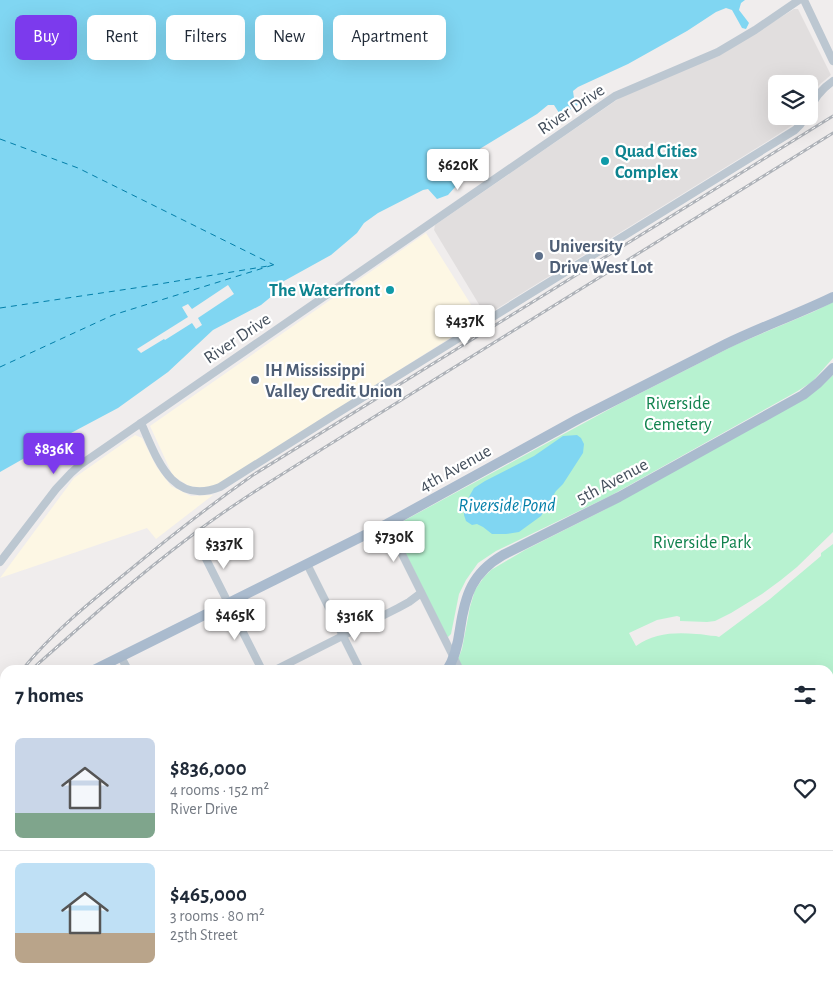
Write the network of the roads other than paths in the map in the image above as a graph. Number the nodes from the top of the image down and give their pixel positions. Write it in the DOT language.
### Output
graph roads {
  1 [pos="800,0"];
  2 [pos="804,0"];
  3 [pos="833,61"];
  4 [pos="833,81"];
  5 [pos="818,93"];
  6 [pos="800,125"];
  7 [pos="833,296"];
  8 [pos="833,368"];
  9 [pos="141,422"];
  10 [pos="387,524"];
  11 [pos="200,547"];
  12 [pos="0,562"];
  13 [pos="307,564"];
  14 [pos="420,593"];
  15 [pos="228,603"];
  16 [pos="343,636"];
  17 [pos="121,657"];
  18 [pos="454,658"];
  19 [pos="104,665"];
  20 [pos="125,665"];
  21 [pos="259,665"];
  22 [pos="285,665"];
  23 [pos="358,665"];
  24 [pos="450,665"];
  25 [pos="458,665"];
  1 -- 9 [label="street, River Drive"];
  2 -- 3 [label="street"];
  4 -- 5 [label="street"];
  6 -- 9 [label="street"];
  7 -- 10 [label="main road, 4th Avenue"];
  8 -- 18 [label="main road, 5th Avenue"];
  9 -- 12 [label="street, River Drive"];
  10 -- 13 [label="main road, 4th Avenue"];
  10 -- 14 [label="street"];
  11 -- 15 [label="street"];
  13 -- 15 [label="main road, 4th Avenue"];
  13 -- 16 [label="street"];
  14 -- 16 [label="street"];
  14 -- 18 [label="street"];
  15 -- 17 [label="main road, 4th Avenue"];
  15 -- 21 [label="street"];
  16 -- 22 [label="street"];
  16 -- 23 [label="street"];
  17 -- 19 [label="main road, 4th Avenue"];
  17 -- 20 [label="street"];
  18 -- 24 [label="main road, 5th Avenue"];
  18 -- 25 [label="street"];
}
